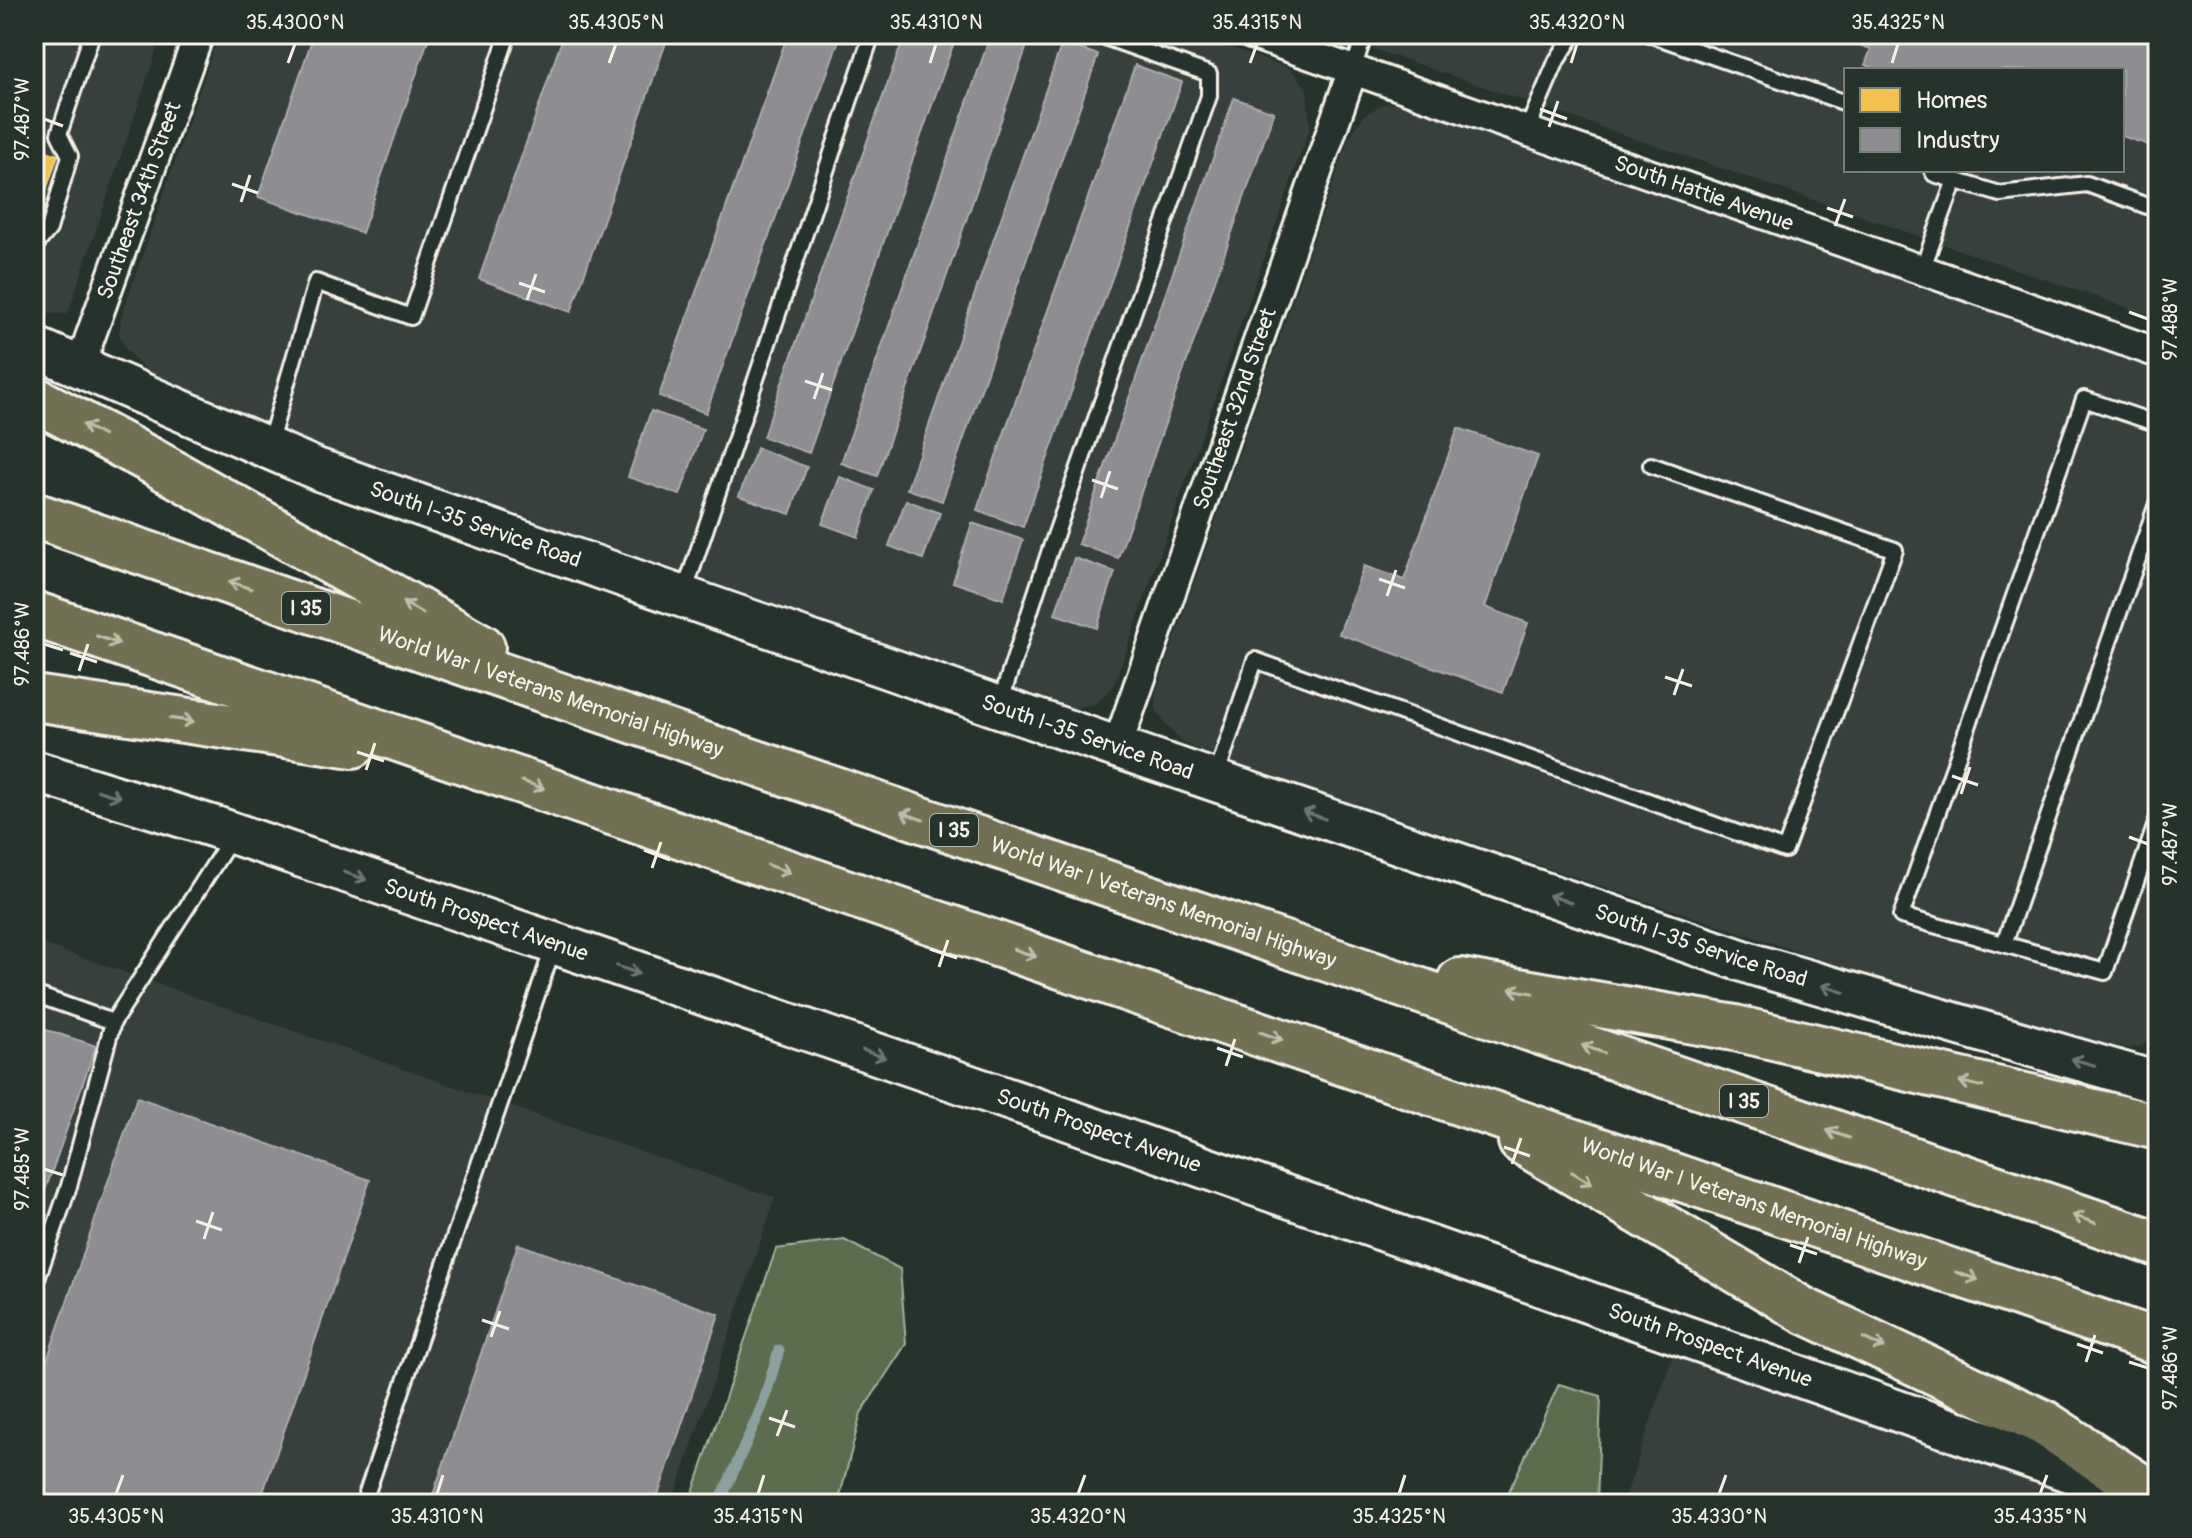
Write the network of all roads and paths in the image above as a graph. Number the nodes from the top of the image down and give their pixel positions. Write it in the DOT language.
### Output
graph roads {
  1 [pos="92,34"];
  2 [pos="199,34"];
  3 [pos="508,34"];
  4 [pos="872,34"];
  5 [pos="1096,34"];
  6 [pos="1251,34"];
  7 [pos="1365,34"];
  8 [pos="1574,34"];
  9 [pos="1649,34"];
  10 [pos="1353,69"];
  11 [pos="1844,102"];
  12 [pos="1527,130"];
  13 [pos="1937,172"];
  14 [pos="1955,180"];
  15 [pos="2158,210"];
  16 [pos="34,247"];
  17 [pos="1922,270"];
  18 [pos="34,347"];
  19 [pos="2158,353"];
  20 [pos="79,368"];
  21 [pos="34,399"];
  22 [pos="2158,424"];
  23 [pos="268,449"];
  24 [pos="1651,465"];
  25 [pos="2158,501"];
  26 [pos="34,515"];
  27 [pos="683,597"];
  28 [pos="34,614"];
  29 [pos="34,698"];
  30 [pos="578,701"];
  31 [pos="999,707"];
  32 [pos="1117,747"];
  33 [pos="459,760"];
  34 [pos="34,771"];
  35 [pos="1214,781"];
  36 [pos="2158,818"];
  37 [pos="234,833"];
  38 [pos="2004,944"];
  39 [pos="554,945"];
  40 [pos="1330,959"];
  41 [pos="34,994"];
  42 [pos="113,1022"];
  43 [pos="2158,1083"];
  44 [pos="1443,1095"];
  45 [pos="2158,1127"];
  46 [pos="2158,1244"];
  47 [pos="34,1288"];
  48 [pos="2158,1342"];
  49 [pos="2158,1500"];
  50 [pos="363,1504"];
  1 -- 16 [label="lane"];
  2 -- 20 [label="street, Southeast 34th Street"];
  3 -- 23 [label="lane"];
  4 -- 27 [label="lane"];
  5 -- 31 [label="lane"];
  6 -- 10 [label="street, South Hattie Avenue"];
  7 -- 10 [label="lane"];
  8 -- 12 [label="lane"];
  9 -- 11 [label="lane"];
  10 -- 12 [label="street, South Hattie Avenue"];
  10 -- 32 [label="street, Southeast 32nd Street"];
  12 -- 17 [label="street, South Hattie Avenue"];
  13 -- 14 [label="lane"];
  14 -- 15 [label="lane"];
  14 -- 17 [label="lane"];
  17 -- 19 [label="street, South Hattie Avenue"];
  18 -- 20 [label="main road, South I-35 Service Road"];
  20 -- 23 [label="main road, South I-35 Service Road"];
  30 -- 21 [label="highway, one-way"];
  22 -- 38 [label="lane"];
  23 -- 27 [label="main road, South I-35 Service Road"];
  24 -- 35 [label="lane"];
  25 -- 38 [label="lane"];
  30 -- 26 [label="highway, World War I Veterans Memorial Highway / I 35, one-way"];
  27 -- 31 [label="main road, South I-35 Service Road"];
  28 -- 33 [label="highway, World War I Veterans Memorial Highway, one-way"];
  29 -- 33 [label="highway, one-way"];
  40 -- 30 [label="highway, World War I Veterans Memorial Highway / I 35, one-way"];
  31 -- 32 [label="main road, South I-35 Service Road"];
  32 -- 35 [label="main road, South I-35 Service Road"];
  33 -- 44 [label="highway, World War I Veterans Memorial Highway, one-way"];
  34 -- 37 [label="main road, South Prospect Avenue, one-way"];
  43 -- 35 [label="main road, South I-35 Service Road, one-way"];
  36 -- 38 [label="lane"];
  37 -- 39 [label="main road, South Prospect Avenue, one-way"];
  37 -- 42 [label="lane"];
  39 -- 49 [label="main road, South Prospect Avenue, one-way"];
  39 -- 50 [label="lane"];
  45 -- 40 [label="highway, one-way"];
  46 -- 40 [label="highway, World War I Veterans Memorial Highway / I 35, one-way"];
  41 -- 42 [label="lane"];
  42 -- 47 [label="lane"];
  44 -- 48 [label="highway, World War I Veterans Memorial Highway, one-way"];
  44 -- 49 [label="highway, one-way"];
}
